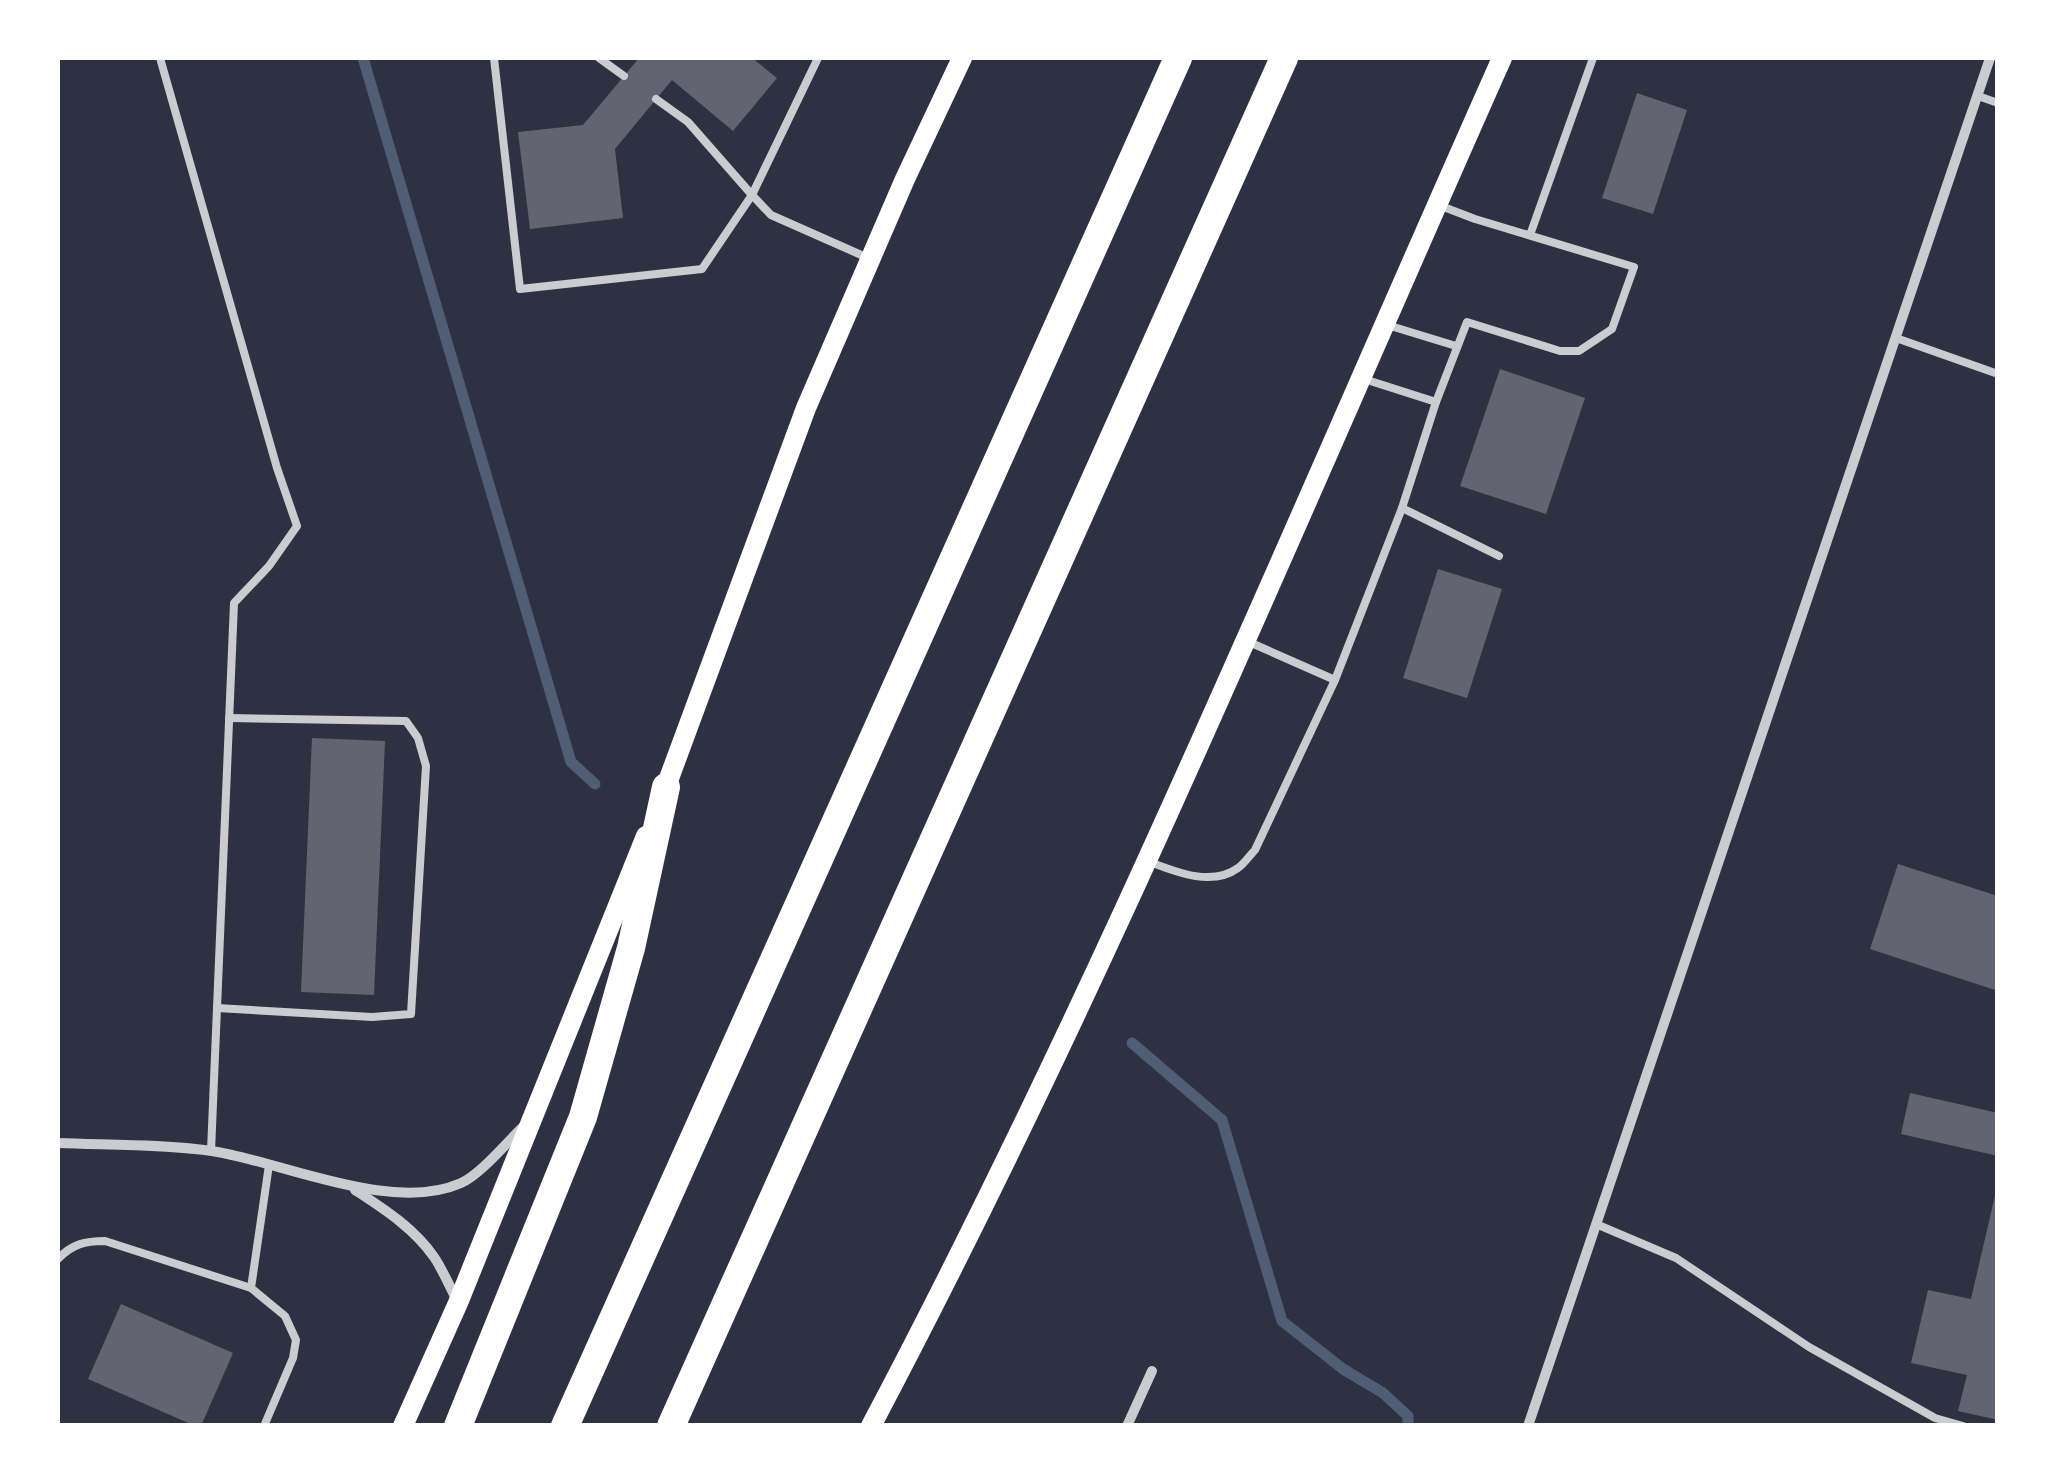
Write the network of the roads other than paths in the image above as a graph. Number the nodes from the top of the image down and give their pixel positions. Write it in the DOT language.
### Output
graph roads {
  1 [pos="160,58"];
  2 [pos="494,58"];
  3 [pos="599,58"];
  4 [pos="818,58"];
  5 [pos="962,58"];
  6 [pos="1178,58"];
  7 [pos="1284,58"];
  8 [pos="1502,58"];
  9 [pos="1593,58"];
  10 [pos="1990,58"];
  11 [pos="624,76"];
  12 [pos="1978,96"];
  13 [pos="656,99"];
  14 [pos="1998,102"];
  15 [pos="752,195"];
  16 [pos="1437,204"];
  17 [pos="1530,235"];
  18 [pos="870,259"];
  19 [pos="1384,324"];
  20 [pos="1896,338"];
  21 [pos="1456,346"];
  22 [pos="1998,374"];
  23 [pos="1360,377"];
  24 [pos="1436,402"];
  25 [pos="1402,508"];
  26 [pos="1499,556"];
  27 [pos="1244,640"];
  28 [pos="1335,680"];
  29 [pos="230,718"];
  30 [pos="666,787"];
  31 [pos="1146,861"];
  32 [pos="217,1008"];
  33 [pos="532,1118"];
  34 [pos="58,1143"];
  35 [pos="211,1151"];
  36 [pos="269,1166"];
  37 [pos="350,1186"];
  38 [pos="1596,1224"];
  39 [pos="58,1259"];
  40 [pos="252,1288"];
  41 [pos="458,1304"];
  42 [pos="1152,1371"];
  43 [pos="264,1426"];
  44 [pos="403,1426"];
  45 [pos="458,1426"];
  46 [pos="565,1426"];
  47 [pos="671,1426"];
  48 [pos="872,1426"];
  49 [pos="1126,1426"];
  50 [pos="1528,1426"];
  51 [pos="1963,1426"];
  1 -- 29 [label="lane"];
  2 -- 15 [label="lane"];
  3 -- 11 [label="lane"];
  4 -- 15 [label="lane"];
  5 -- 18 [label="main road"];
  6 -- 46 [label="highway"];
  7 -- 47 [label="highway"];
  8 -- 16 [label="main road"];
  9 -- 17 [label="lane"];
  10 -- 12 [label="street"];
  12 -- 14 [label="lane"];
  12 -- 20 [label="street"];
  13 -- 15 [label="lane"];
  15 -- 18 [label="lane"];
  16 -- 17 [label="lane"];
  16 -- 19 [label="main road"];
  17 -- 21 [label="lane"];
  18 -- 30 [label="main road"];
  19 -- 21 [label="lane"];
  19 -- 23 [label="main road"];
  20 -- 22 [label="lane"];
  20 -- 38 [label="street"];
  21 -- 24 [label="lane"];
  23 -- 24 [label="lane"];
  23 -- 27 [label="main road"];
  24 -- 25 [label="lane"];
  25 -- 26 [label="lane"];
  25 -- 28 [label="lane"];
  27 -- 28 [label="lane"];
  27 -- 31 [label="main road"];
  28 -- 31 [label="lane"];
  29 -- 32 [label="lane"];
  29 -- 32 [label="lane"];
  30 -- 33 [label="main road"];
  30 -- 45 [label="highway"];
  31 -- 48 [label="main road"];
  32 -- 35 [label="lane"];
  33 -- 37 [label="street"];
  33 -- 41 [label="main road"];
  34 -- 35 [label="street"];
  35 -- 36 [label="street"];
  36 -- 37 [label="street"];
  36 -- 40 [label="lane"];
  37 -- 41 [label="street"];
  38 -- 50 [label="street"];
  38 -- 51 [label="lane"];
  39 -- 40 [label="lane"];
  40 -- 43 [label="lane"];
  41 -- 44 [label="main road"];
  42 -- 49 [label="street"];
}
